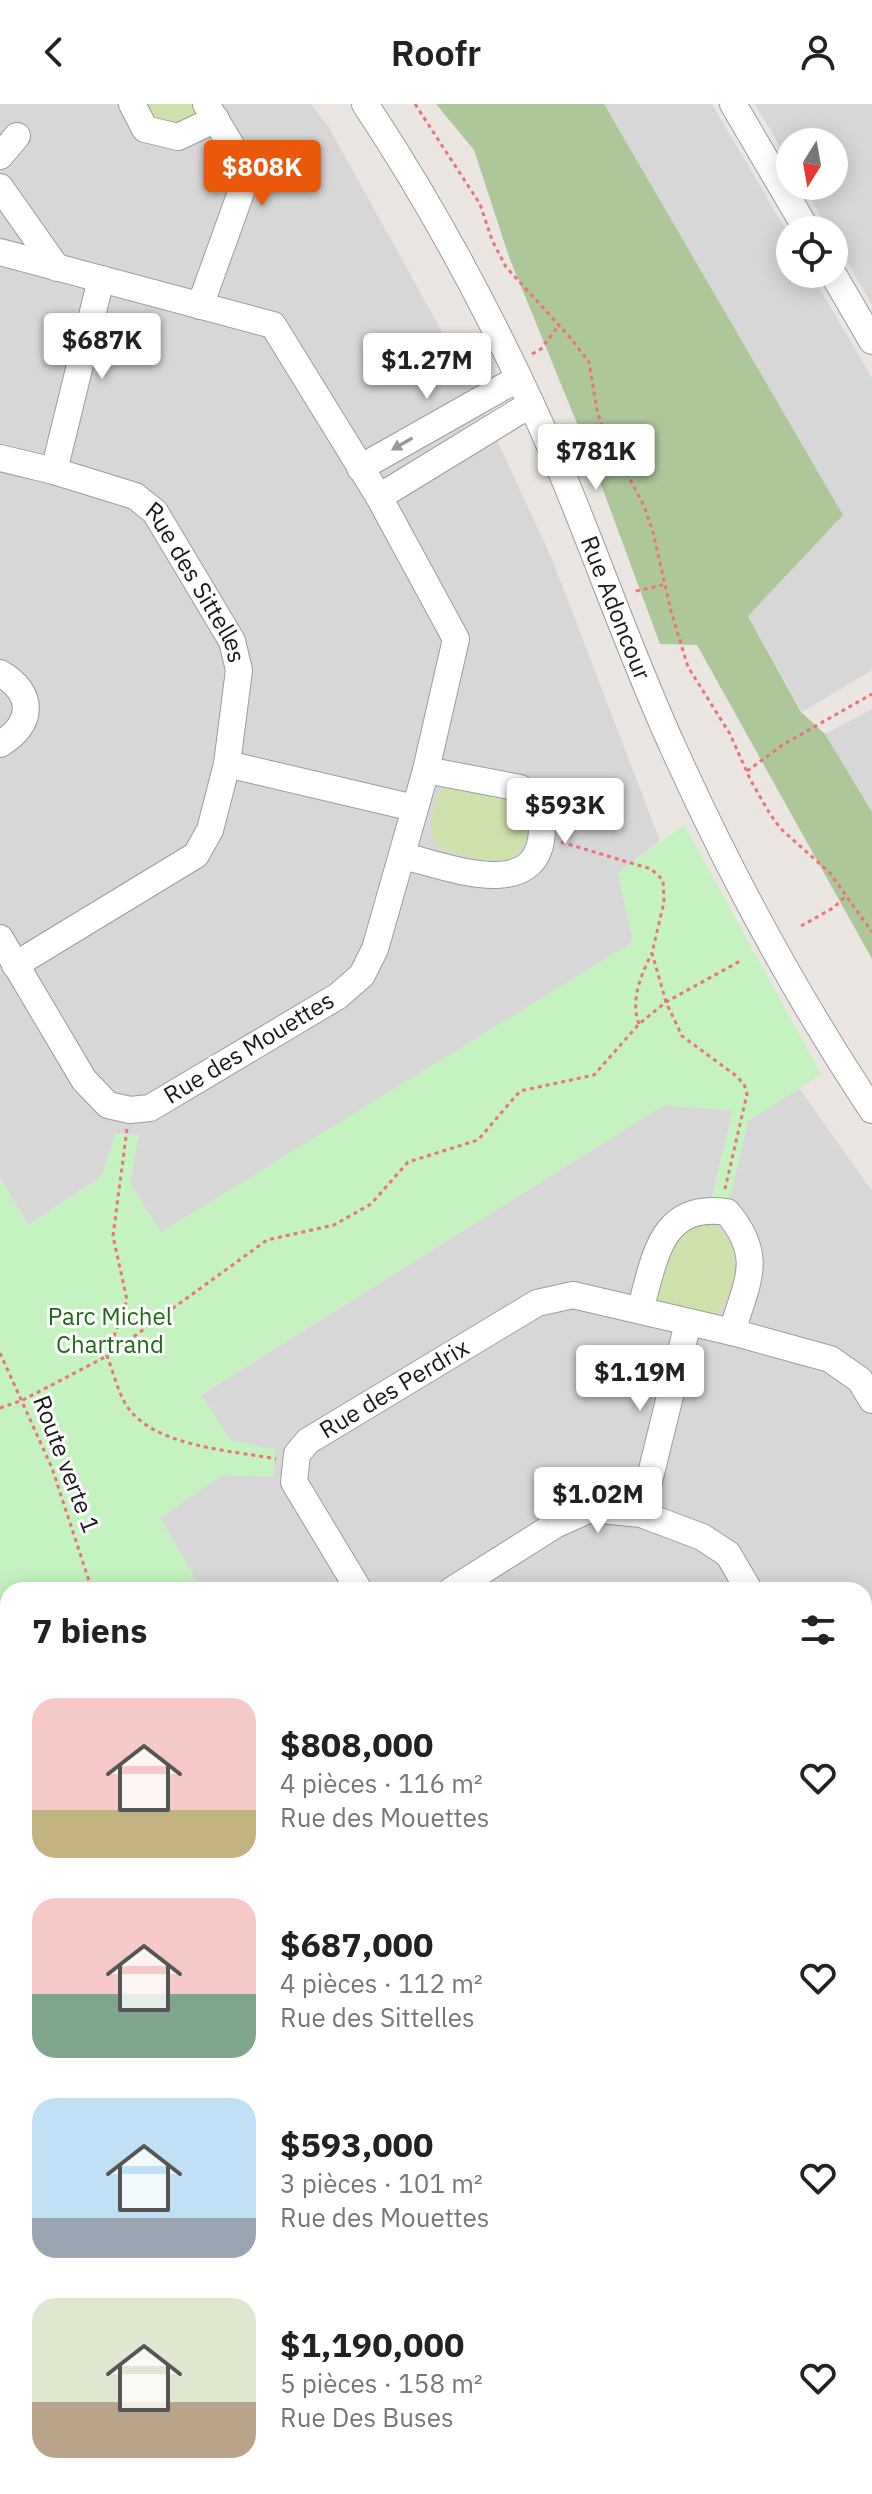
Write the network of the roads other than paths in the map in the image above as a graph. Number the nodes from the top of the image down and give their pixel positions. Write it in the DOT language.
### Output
graph roads {
  1 [pos="132,104"];
  2 [pos="365,104"];
  3 [pos="733,104"];
  4 [pos="211,111"];
  5 [pos="0,187"];
  6 [pos="799,216"];
  7 [pos="0,252"];
  8 [pos="57,268"];
  9 [pos="101,279"];
  10 [pos="841,288"];
  11 [pos="200,306"];
  12 [pos="872,341"];
  13 [pos="522,367"];
  14 [pos="531,404"];
  15 [pos="0,458"];
  16 [pos="360,468"];
  17 [pos="54,471"];
  18 [pos="379,497"];
  19 [pos="0,673"];
  20 [pos="0,744"];
  21 [pos="227,764"];
  22 [pos="426,770"];
  23 [pos="414,808"];
  24 [pos="403,856"];
  25 [pos="0,938"];
  26 [pos="15,965"];
  27 [pos="872,1110"];
  28 [pos="640,1310"];
  29 [pos="688,1323"];
  30 [pos="732,1332"];
  31 [pos="872,1400"];
  32 [pos="641,1514"];
  33 [pos="354,1582"];
  34 [pos="465,1582"];
  35 [pos="744,1582"];
  1 -- 4 [label="street"];
  2 -- 13 [label="street, Rue Adoncour"];
  3 -- 6 [label="street"];
  4 -- 11 [label="street"];
  5 -- 8 [label="street"];
  7 -- 8 [label="street, Rue des Mouettes"];
  8 -- 9 [label="street, Rue des Mouettes"];
  9 -- 11 [label="street, Rue des Mouettes"];
  9 -- 17 [label="street"];
  10 -- 12 [label="street"];
  11 -- 16 [label="street, Rue des Mouettes"];
  13 -- 14 [label="street, Rue Adoncour"];
  13 -- 16 [label="street, one-way"];
  14 -- 18 [label="street"];
  14 -- 27 [label="street, Rue Adoncour"];
  15 -- 17 [label="street, Rue des Sittelles"];
  16 -- 18 [label="street, Rue des Mouettes"];
  17 -- 21 [label="street, Rue des Sittelles"];
  18 -- 22 [label="street, Rue des Mouettes"];
  19 -- 20 [label="street"];
  21 -- 23 [label="street"];
  21 -- 26 [label="street, Rue des Sittelles"];
  22 -- 23 [label="street, Rue des Mouettes"];
  22 -- 24 [label="street"];
  23 -- 24 [label="street, Rue des Mouettes"];
  24 -- 26 [label="street, Rue des Mouettes"];
  25 -- 26 [label="street"];
  28 -- 29 [label="street, Rue des Perdrix"];
  28 -- 30 [label="street"];
  28 -- 33 [label="street, Rue des Perdrix"];
  29 -- 30 [label="street, Rue des Perdrix"];
  29 -- 32 [label="street"];
  30 -- 31 [label="street, Rue des Perdrix"];
  32 -- 34 [label="street"];
  32 -- 35 [label="street"];
}
